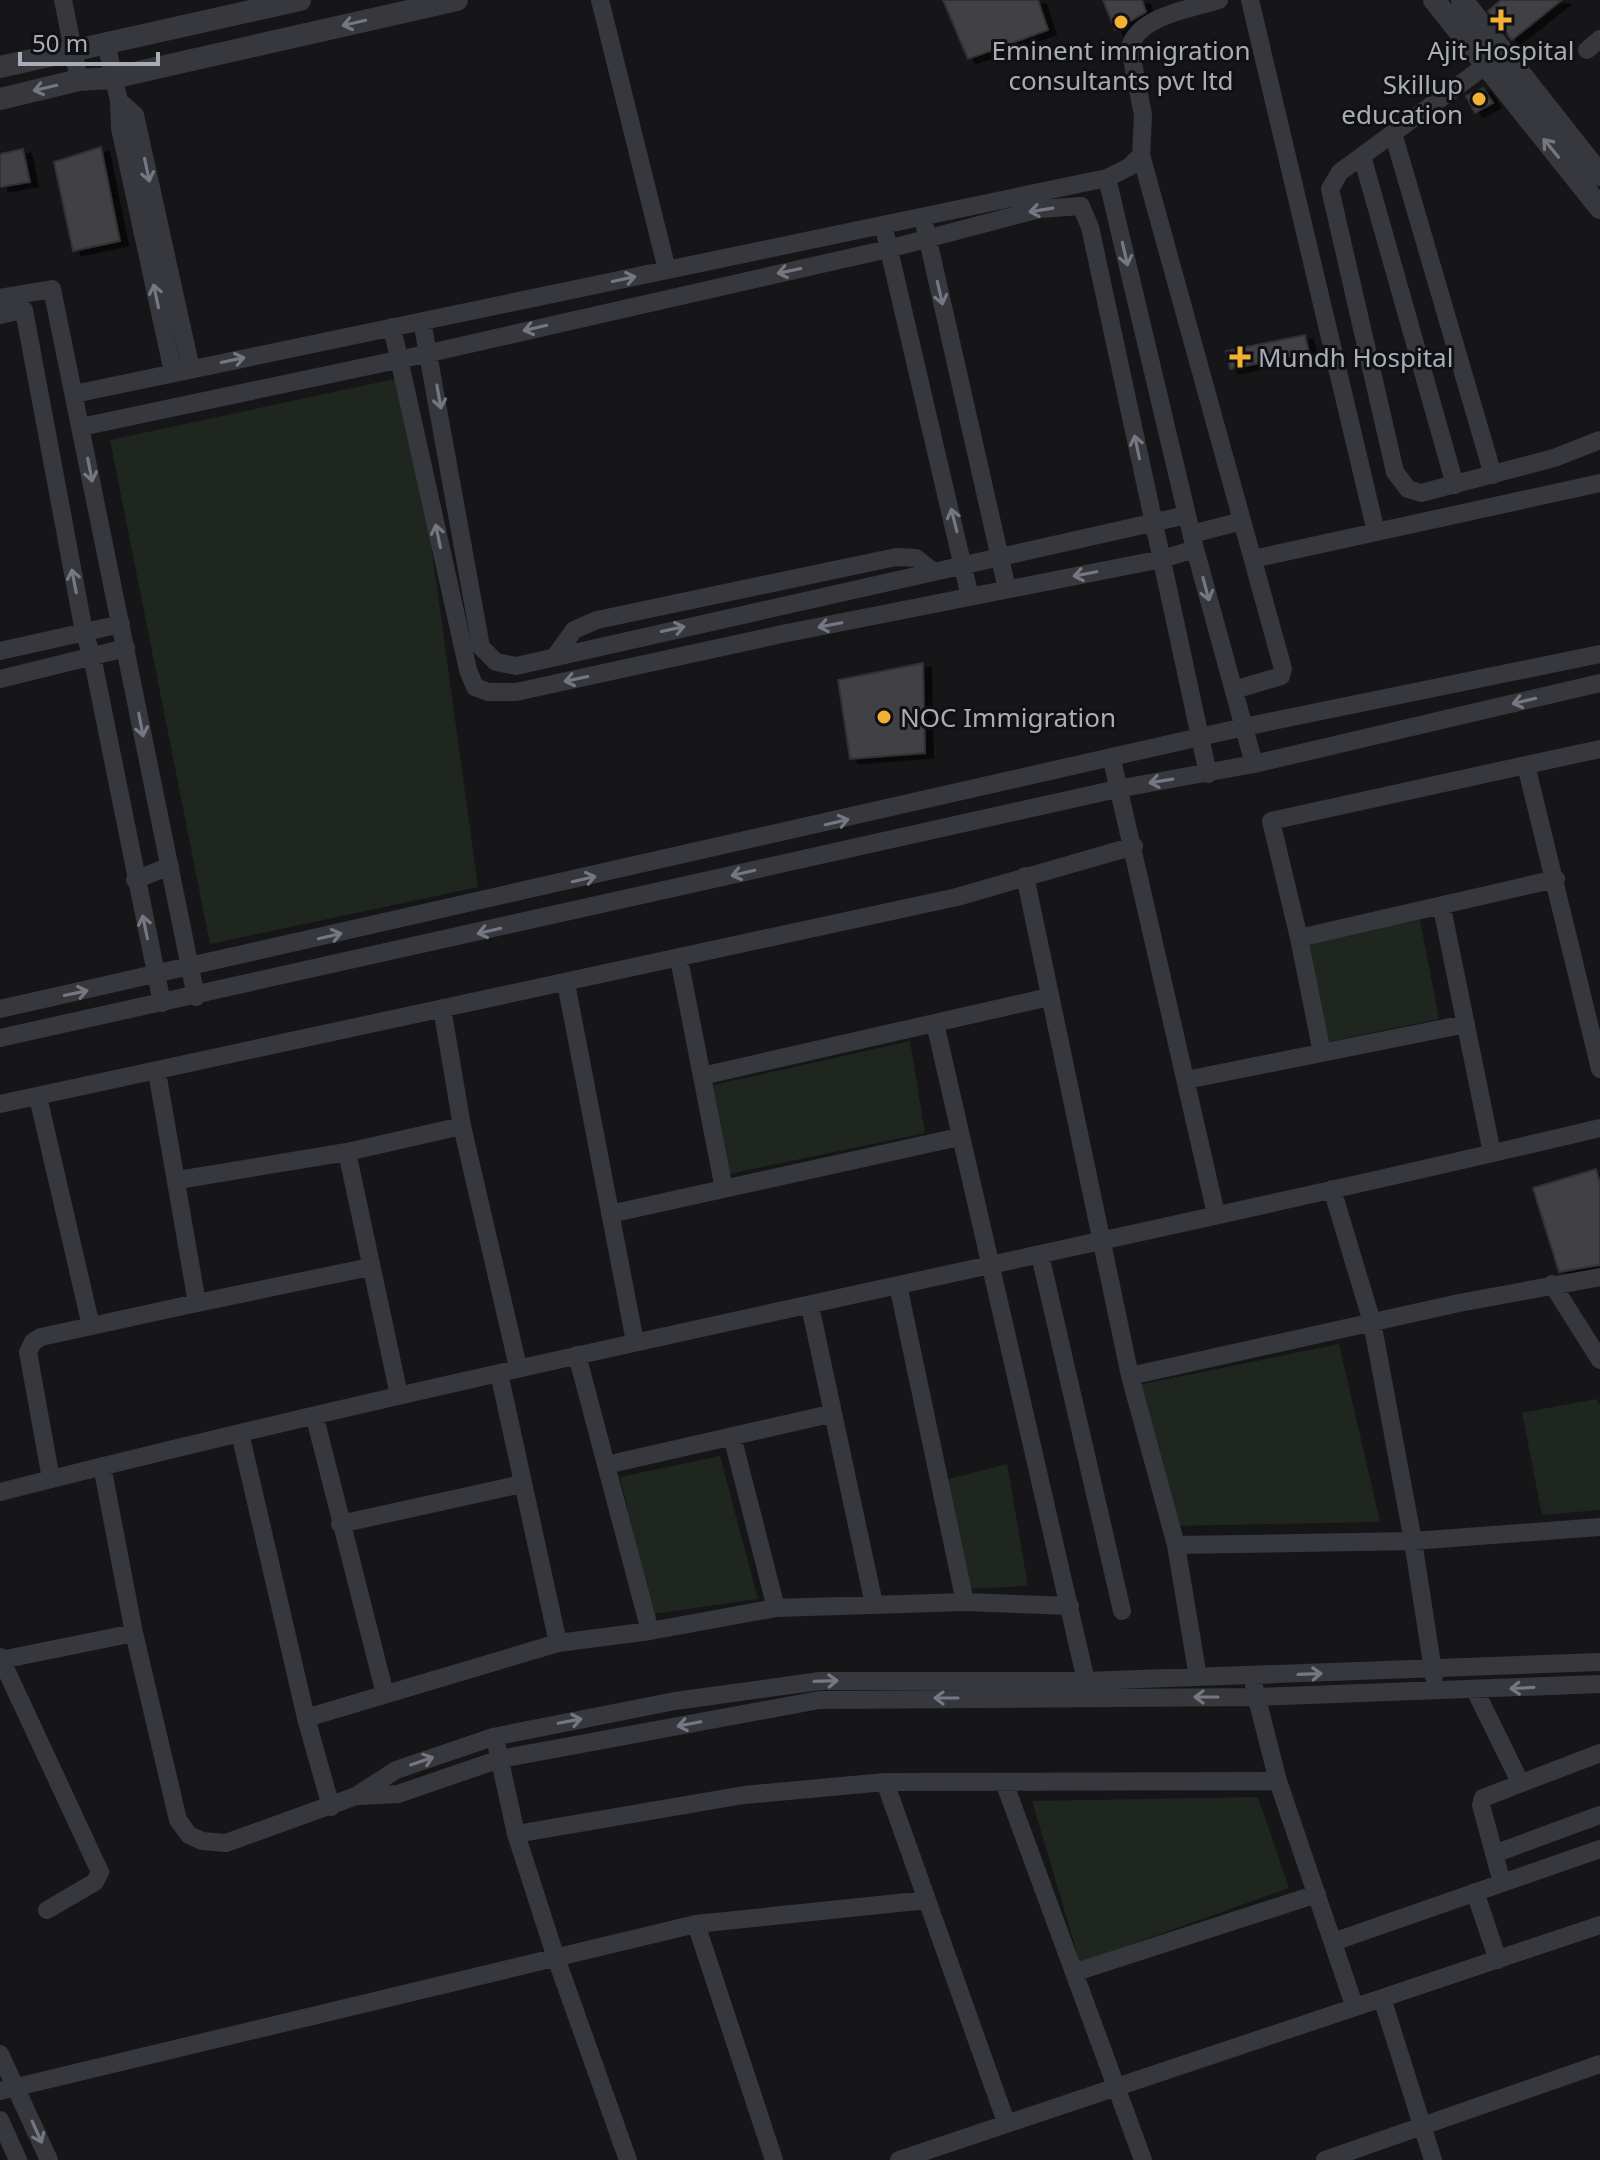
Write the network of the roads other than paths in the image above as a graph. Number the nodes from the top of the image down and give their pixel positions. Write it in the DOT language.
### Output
graph roads {
  1 [pos="63,0"];
  2 [pos="300,0"];
  3 [pos="457,0"];
  4 [pos="600,0"];
  5 [pos="1219,0"];
  6 [pos="1250,0"];
  7 [pos="1434,0"];
  8 [pos="1462,0"];
  9 [pos="106,43"];
  10 [pos="75,50"];
  11 [pos="1485,66"];
  12 [pos="0,67"];
  13 [pos="112,78"];
  14 [pos="79,80"];
  15 [pos="0,99"];
  16 [pos="1393,133"];
  17 [pos="1141,155"];
  18 [pos="1362,156"];
  19 [pos="1600,175"];
  20 [pos="1107,178"];
  21 [pos="1081,206"];
  22 [pos="1600,208"];
  23 [pos="923,217"];
  24 [pos="884,225"];
  25 [pos="927,239"];
  26 [pos="888,249"];
  27 [pos="667,270"];
  28 [pos="52,289"];
  29 [pos="0,298"];
  30 [pos="24,310"];
  31 [pos="0,315"];
  32 [pos="422,321"];
  33 [pos="392,327"];
  34 [pos="431,353"];
  35 [pos="399,360"];
  36 [pos="182,371"];
  37 [pos="74,394"];
  38 [pos="81,427"];
  39 [pos="1600,440"];
  40 [pos="1493,475"];
  41 [pos="1600,483"];
  42 [pos="1455,485"];
  43 [pos="1187,515"];
  44 [pos="1242,521"];
  45 [pos="1154,523"];
  46 [pos="1376,532"];
  47 [pos="1194,542"];
  48 [pos="1001,557"];
  49 [pos="1162,559"];
  50 [pos="1253,559"];
  51 [pos="965,565"];
  52 [pos="1007,589"];
  53 [pos="970,597"];
  54 [pos="121,624"];
  55 [pos="84,632"];
  56 [pos="126,648"];
  57 [pos="0,651"];
  58 [pos="1600,654"];
  59 [pos="92,656"];
  60 [pos="496,662"];
  61 [pos="0,679"];
  62 [pos="1600,683"];
  63 [pos="474,687"];
  64 [pos="1234,690"];
  65 [pos="1244,727"];
  66 [pos="1200,740"];
  67 [pos="1600,749"];
  68 [pos="1112,760"];
  69 [pos="1254,764"];
  70 [pos="1526,765"];
  71 [pos="1208,774"];
  72 [pos="1117,789"];
  73 [pos="1134,846"];
  74 [pos="170,866"];
  75 [pos="1025,876"];
  76 [pos="1556,879"];
  77 [pos="135,880"];
  78 [pos="1442,908"];
  79 [pos="1299,938"];
  80 [pos="679,959"];
  81 [pos="190,968"];
  82 [pos="156,976"];
  83 [pos="566,983"];
  84 [pos="196,997"];
  85 [pos="1049,997"];
  86 [pos="162,1003"];
  87 [pos="442,1008"];
  88 [pos="0,1009"];
  89 [pos="935,1023"];
  90 [pos="1466,1024"];
  91 [pos="0,1038"];
  92 [pos="1322,1053"];
  93 [pos="1600,1069"];
  94 [pos="157,1072"];
  95 [pos="702,1076"];
  96 [pos="1186,1080"];
  97 [pos="38,1097"];
  98 [pos="0,1104"];
  99 [pos="462,1126"];
  100 [pos="1600,1128"];
  101 [pos="959,1137"];
  102 [pos="347,1152"];
  103 [pos="1492,1153"];
  104 [pos="178,1180"];
  105 [pos="724,1189"];
  106 [pos="1332,1189"];
  107 [pos="610,1214"];
  108 [pos="1216,1214"];
  109 [pos="1102,1240"];
  110 [pos="1040,1255"];
  111 [pos="993,1266"];
  112 [pos="370,1267"];
  113 [pos="1600,1277"];
  114 [pos="1552,1284"];
  115 [pos="898,1285"];
  116 [pos="197,1303"];
  117 [pos="810,1306"];
  118 [pos="1372,1322"];
  119 [pos="91,1326"];
  120 [pos="635,1342"];
  121 [pos="577,1355"];
  122 [pos="1600,1360"];
  123 [pos="518,1367"];
  124 [pos="499,1373"];
  125 [pos="1130,1376"];
  126 [pos="399,1395"];
  127 [pos="830,1414"];
  128 [pos="315,1418"];
  129 [pos="240,1433"];
  130 [pos="732,1436"];
  131 [pos="606,1465"];
  132 [pos="102,1466"];
  133 [pos="51,1479"];
  134 [pos="522,1484"];
  135 [pos="0,1492"];
  136 [pos="340,1524"];
  137 [pos="1600,1527"];
  138 [pos="1413,1541"];
  139 [pos="1176,1545"];
  140 [pos="965,1602"];
  141 [pos="874,1604"];
  142 [pos="1070,1606"];
  143 [pos="776,1608"];
  144 [pos="1122,1611"];
  145 [pos="650,1631"];
  146 [pos="134,1633"];
  147 [pos="558,1643"];
  148 [pos="1,1659"];
  149 [pos="1600,1662"];
  150 [pos="1434,1668"];
  151 [pos="1251,1676"];
  152 [pos="1198,1677"];
  153 [pos="1086,1681"];
  154 [pos="1600,1684"];
  155 [pos="1475,1690"];
  156 [pos="1435,1692"];
  157 [pos="385,1694"];
  158 [pos="1256,1697"];
  159 [pos="306,1718"];
  160 [pos="493,1737"];
  161 [pos="1600,1753"];
  162 [pos="500,1759"];
  163 [pos="1278,1781"];
  164 [pos="885,1782"];
  165 [pos="1004,1782"];
  166 [pos="1520,1782"];
  167 [pos="356,1796"];
  168 [pos="331,1807"];
  169 [pos="1600,1815"];
  170 [pos="516,1834"];
  171 [pos="1600,1849"];
  172 [pos="1494,1854"];
  173 [pos="1502,1883"];
  174 [pos="1475,1892"];
  175 [pos="1317,1894"];
  176 [pos="927,1900"];
  177 [pos="47,1910"];
  178 [pos="696,1924"];
  179 [pos="1600,1925"];
  180 [pos="1333,1942"];
  181 [pos="556,1958"];
  182 [pos="1498,1960"];
  183 [pos="1076,1972"];
  184 [pos="1382,1998"];
  185 [pos="1354,2005"];
  186 [pos="0,2054"];
  187 [pos="1600,2064"];
  188 [pos="1116,2087"];
  189 [pos="8,2089"];
  190 [pos="0,2120"];
  191 [pos="1006,2122"];
  192 [pos="1421,2125"];
  193 [pos="18,2160"];
  194 [pos="49,2160"];
  195 [pos="628,2160"];
  196 [pos="774,2160"];
  197 [pos="899,2160"];
  198 [pos="1143,2160"];
  199 [pos="1325,2160"];
  200 [pos="1433,2160"];
  1 -- 10 [label="street"];
  2 -- 9 [label="street"];
  3 -- 13 [label="street, one-way"];
  4 -- 27 [label="street"];
  5 -- 17 [label="street"];
  6 -- 46 [label="street"];
  7 -- 11 [label="street"];
  8 -- 19 [label="street"];
  9 -- 10 [label="street"];
  9 -- 13 [label="street"];
  10 -- 12 [label="street"];
  10 -- 14 [label="street"];
  11 -- 16 [label="street"];
  22 -- 11 [label="street, one-way"];
  13 -- 14 [label="street"];
  13 -- 36 [label="street"];
  14 -- 15 [label="street, one-way"];
  16 -- 18 [label="street"];
  16 -- 40 [label="street"];
  17 -- 20 [label="street"];
  17 -- 44 [label="street"];
  18 -- 42 [label="street"];
  18 -- 42 [label="street"];
  20 -- 21 [label="street"];
  20 -- 23 [label="street"];
  20 -- 43 [label="street, one-way"];
  21 -- 25 [label="street, one-way"];
  45 -- 21 [label="street, one-way"];
  23 -- 24 [label="street"];
  23 -- 25 [label="street"];
  24 -- 26 [label="street"];
  24 -- 27 [label="street"];
  25 -- 26 [label="street"];
  25 -- 48 [label="street, one-way"];
  26 -- 34 [label="street, one-way"];
  51 -- 26 [label="street, one-way"];
  32 -- 27 [label="street, one-way"];
  28 -- 29 [label="street"];
  28 -- 30 [label="street"];
  28 -- 37 [label="street"];
  30 -- 31 [label="street"];
  55 -- 30 [label="street, one-way"];
  32 -- 33 [label="street"];
  32 -- 34 [label="street"];
  33 -- 35 [label="street"];
  36 -- 33 [label="street, one-way"];
  34 -- 35 [label="street"];
  34 -- 60 [label="street, one-way"];
  35 -- 38 [label="street"];
  63 -- 35 [label="street, one-way"];
  36 -- 37 [label="street"];
  37 -- 38 [label="street"];
  38 -- 54 [label="street, one-way"];
  39 -- 40 [label="street"];
  40 -- 42 [label="street"];
  41 -- 46 [label="street"];
  43 -- 45 [label="street"];
  43 -- 47 [label="street"];
  44 -- 47 [label="street"];
  44 -- 50 [label="street"];
  45 -- 48 [label="street"];
  45 -- 49 [label="street"];
  46 -- 50 [label="street"];
  47 -- 49 [label="street"];
  47 -- 64 [label="street, one-way"];
  48 -- 51 [label="street"];
  48 -- 52 [label="street"];
  49 -- 52 [label="street, one-way"];
  49 -- 66 [label="street"];
  50 -- 64 [label="street"];
  51 -- 53 [label="street"];
  51 -- 60 [label="street"];
  52 -- 53 [label="street"];
  53 -- 63 [label="street, one-way"];
  54 -- 55 [label="street"];
  54 -- 56 [label="street"];
  55 -- 57 [label="street"];
  55 -- 59 [label="street"];
  56 -- 59 [label="street"];
  56 -- 74 [label="street, one-way"];
  58 -- 65 [label="street"];
  59 -- 61 [label="street"];
  59 -- 77 [label="street"];
  60 -- 63 [label="street"];
  62 -- 69 [label="street, one-way"];
  64 -- 65 [label="street"];
  65 -- 66 [label="street"];
  65 -- 69 [label="street"];
  66 -- 68 [label="street"];
  66 -- 71 [label="street"];
  67 -- 70 [label="street"];
  68 -- 72 [label="street"];
  81 -- 68 [label="street, one-way"];
  69 -- 71 [label="street"];
  70 -- 76 [label="street"];
  70 -- 79 [label="street"];
  71 -- 72 [label="street, one-way"];
  72 -- 73 [label="street"];
  72 -- 84 [label="street, one-way"];
  73 -- 75 [label="street"];
  73 -- 96 [label="street"];
  74 -- 77 [label="street"];
  74 -- 81 [label="street"];
  75 -- 80 [label="street"];
  75 -- 85 [label="street"];
  76 -- 78 [label="street"];
  76 -- 93 [label="street"];
  82 -- 77 [label="street, one-way"];
  78 -- 79 [label="street"];
  78 -- 90 [label="street"];
  79 -- 92 [label="street"];
  80 -- 83 [label="street"];
  80 -- 95 [label="street"];
  81 -- 82 [label="street"];
  81 -- 84 [label="street"];
  82 -- 86 [label="street"];
  88 -- 82 [label="street, one-way"];
  83 -- 87 [label="street"];
  83 -- 107 [label="street"];
  84 -- 86 [label="street"];
  85 -- 89 [label="street"];
  85 -- 109 [label="street"];
  86 -- 91 [label="street"];
  87 -- 94 [label="street"];
  87 -- 99 [label="street"];
  89 -- 95 [label="street"];
  89 -- 101 [label="street"];
  90 -- 92 [label="street"];
  90 -- 103 [label="street"];
  92 -- 96 [label="street"];
  94 -- 97 [label="street"];
  94 -- 104 [label="street"];
  95 -- 105 [label="street"];
  96 -- 108 [label="street"];
  97 -- 98 [label="street"];
  97 -- 119 [label="street"];
  99 -- 102 [label="street"];
  99 -- 123 [label="street"];
  100 -- 103 [label="street"];
  101 -- 105 [label="street"];
  101 -- 111 [label="street"];
  102 -- 104 [label="street"];
  102 -- 112 [label="street"];
  103 -- 106 [label="street"];
  104 -- 116 [label="street"];
  105 -- 107 [label="street"];
  106 -- 108 [label="street"];
  106 -- 118 [label="street"];
  107 -- 120 [label="street"];
  108 -- 109 [label="street"];
  109 -- 110 [label="street"];
  109 -- 125 [label="street"];
  110 -- 111 [label="street"];
  110 -- 144 [label="street"];
  111 -- 115 [label="street"];
  111 -- 142 [label="street"];
  112 -- 116 [label="street"];
  112 -- 126 [label="street"];
  113 -- 114 [label="street"];
  114 -- 118 [label="street"];
  114 -- 122 [label="street"];
  115 -- 117 [label="street"];
  115 -- 140 [label="street"];
  116 -- 119 [label="street"];
  117 -- 120 [label="street"];
  117 -- 127 [label="street"];
  118 -- 125 [label="street"];
  118 -- 138 [label="street"];
  119 -- 133 [label="street"];
  120 -- 121 [label="street"];
  121 -- 123 [label="street"];
  121 -- 131 [label="street"];
  123 -- 124 [label="street"];
  124 -- 126 [label="street"];
  124 -- 134 [label="street"];
  125 -- 139 [label="street"];
  126 -- 128 [label="street"];
  127 -- 130 [label="street"];
  127 -- 141 [label="street"];
  128 -- 129 [label="street"];
  128 -- 136 [label="street"];
  129 -- 132 [label="street"];
  129 -- 159 [label="street"];
  130 -- 131 [label="street"];
  130 -- 143 [label="street"];
  131 -- 145 [label="street"];
  132 -- 133 [label="street"];
  132 -- 146 [label="street"];
  133 -- 135 [label="street"];
  134 -- 136 [label="street"];
  134 -- 147 [label="street"];
  136 -- 157 [label="street"];
  137 -- 138 [label="street"];
  138 -- 139 [label="street"];
  138 -- 150 [label="street"];
  139 -- 152 [label="street"];
  140 -- 141 [label="street"];
  140 -- 142 [label="street"];
  141 -- 143 [label="street"];
  142 -- 153 [label="street"];
  143 -- 145 [label="street"];
  145 -- 147 [label="street"];
  146 -- 148 [label="street"];
  146 -- 168 [label="street"];
  147 -- 157 [label="street"];
  148 -- 177 [label="street"];
  149 -- 150 [label="street"];
  151 -- 150 [label="street, one-way"];
  150 -- 156 [label="street"];
  151 -- 152 [label="street"];
  151 -- 158 [label="street"];
  152 -- 153 [label="street"];
  160 -- 153 [label="street, one-way"];
  154 -- 155 [label="street, one-way"];
  155 -- 156 [label="street"];
  155 -- 166 [label="street"];
  156 -- 158 [label="street"];
  157 -- 159 [label="street"];
  158 -- 162 [label="street, one-way"];
  158 -- 163 [label="street"];
  159 -- 168 [label="street"];
  160 -- 162 [label="street"];
  167 -- 160 [label="street, one-way"];
  161 -- 166 [label="street"];
  162 -- 167 [label="street"];
  162 -- 170 [label="street"];
  163 -- 165 [label="street"];
  163 -- 175 [label="street"];
  164 -- 165 [label="street"];
  164 -- 170 [label="street"];
  164 -- 176 [label="street"];
  165 -- 183 [label="street"];
  166 -- 172 [label="street"];
  167 -- 168 [label="street"];
  169 -- 172 [label="street"];
  170 -- 181 [label="street"];
  171 -- 173 [label="street"];
  172 -- 173 [label="street"];
  173 -- 174 [label="street"];
  174 -- 180 [label="street"];
  174 -- 182 [label="street"];
  175 -- 180 [label="street"];
  175 -- 183 [label="street"];
  176 -- 178 [label="street"];
  176 -- 191 [label="street"];
  178 -- 181 [label="street"];
  178 -- 196 [label="street"];
  179 -- 182 [label="street"];
  180 -- 185 [label="street"];
  181 -- 189 [label="street"];
  181 -- 195 [label="street"];
  182 -- 184 [label="street"];
  183 -- 188 [label="street"];
  184 -- 185 [label="street"];
  184 -- 192 [label="street"];
  185 -- 188 [label="street"];
  186 -- 189 [label="street"];
  187 -- 192 [label="street"];
  188 -- 191 [label="street"];
  188 -- 198 [label="street"];
  189 -- 194 [label="street, one-way"];
  190 -- 193 [label="street"];
  191 -- 197 [label="street"];
  192 -- 199 [label="street"];
  192 -- 200 [label="street"];
}
